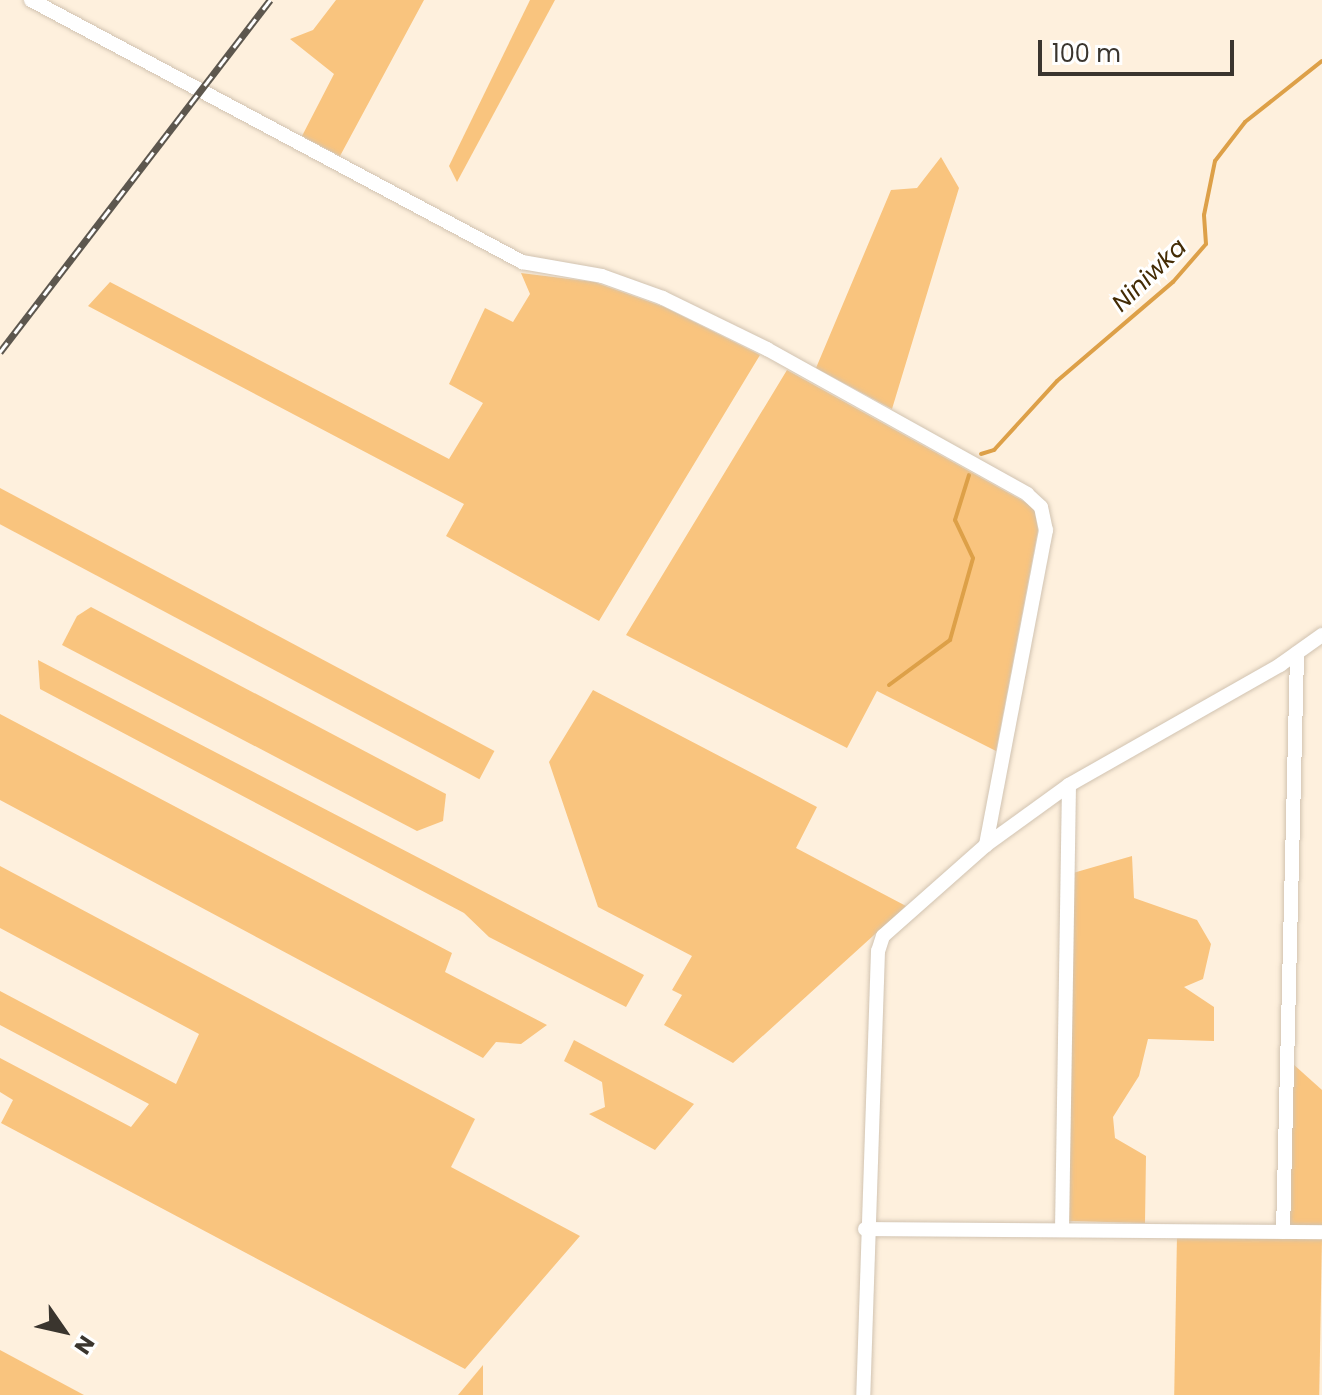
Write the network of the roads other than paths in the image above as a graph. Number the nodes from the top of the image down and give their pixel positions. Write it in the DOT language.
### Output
graph roads {
  1 [pos="31,0"];
  2 [pos="1322,635"];
  3 [pos="1297,653"];
  4 [pos="1069,785"];
  5 [pos="986,845"];
  6 [pos="865,1229"];
  7 [pos="1062,1230"];
  8 [pos="1283,1232"];
  9 [pos="1322,1232"];
  10 [pos="863,1395"];
  1 -- 5 [label="street"];
  2 -- 3 [label="street"];
  3 -- 4 [label="street"];
  3 -- 8 [label="street"];
  4 -- 5 [label="street"];
  4 -- 7 [label="street"];
  5 -- 6 [label="street"];
  6 -- 7 [label="street"];
  6 -- 10 [label="street"];
  7 -- 8 [label="street"];
  8 -- 9 [label="street"];
}
